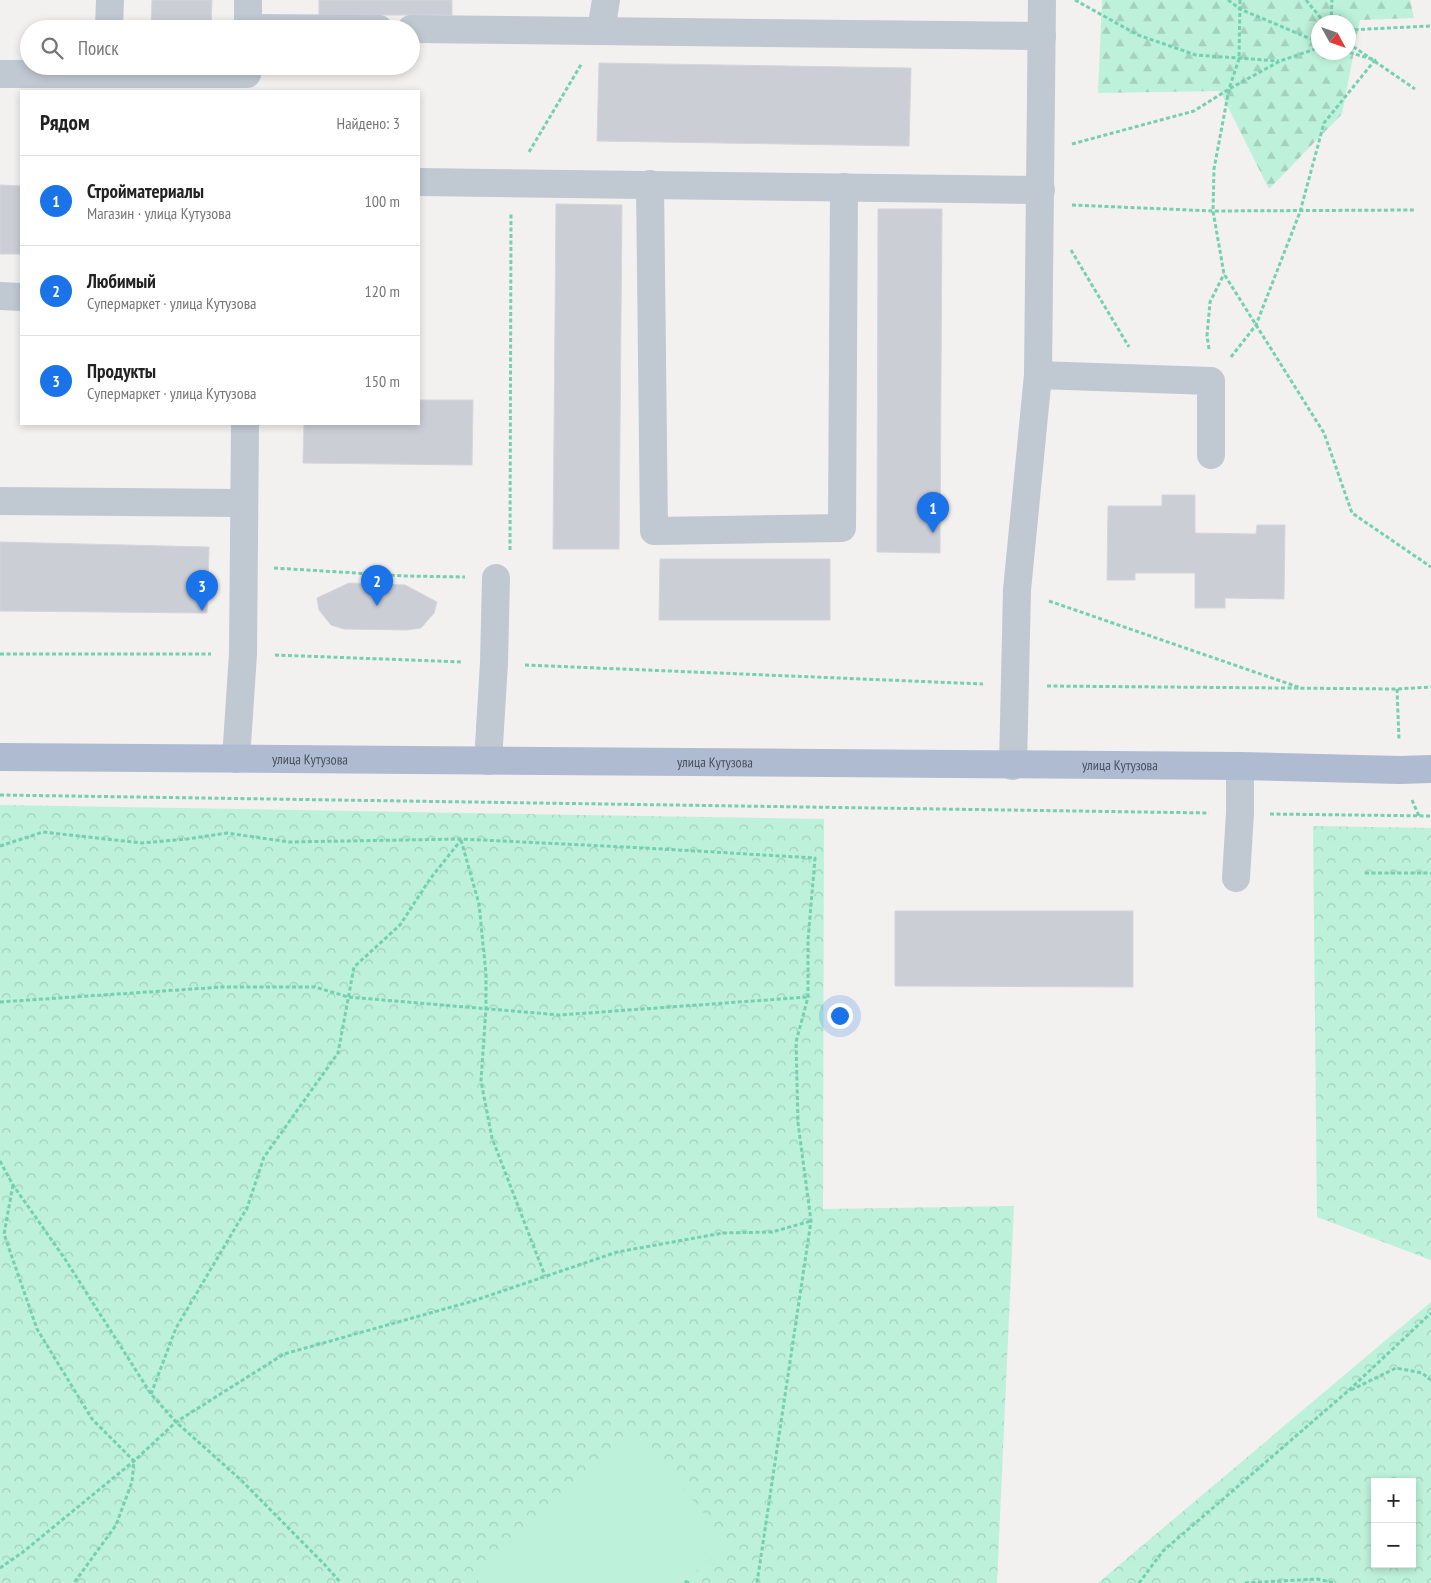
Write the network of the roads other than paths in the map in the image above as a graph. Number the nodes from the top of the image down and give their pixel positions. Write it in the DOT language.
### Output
graph roads {
  1 [pos="110,0"];
  2 [pos="248,0"];
  3 [pos="606,0"];
  4 [pos="1042,0"];
  5 [pos="109,20"];
  6 [pos="248,20"];
  7 [pos="420,29"];
  8 [pos="601,30"];
  9 [pos="1042,36"];
  10 [pos="20,73"];
  11 [pos="0,74"];
  12 [pos="208,75"];
  13 [pos="248,77"];
  14 [pos="420,182"];
  15 [pos="650,184"];
  16 [pos="844,187"];
  17 [pos="1041,197"];
  18 [pos="0,296"];
  19 [pos="20,296"];
  20 [pos="1038,375"];
  21 [pos="245,425"];
  22 [pos="1211,455"];
  23 [pos="0,501"];
  24 [pos="244,503"];
  25 [pos="496,578"];
  26 [pos="0,757"];
  27 [pos="236,759"];
  28 [pos="488,761"];
  29 [pos="1013,766"];
  30 [pos="1240,766"];
  31 [pos="1431,768"];
  32 [pos="1236,878"];
  1 -- 5 [label="lane"];
  2 -- 6 [label="lane"];
  3 -- 8 [label="lane"];
  4 -- 9 [label="lane"];
  7 -- 8 [label="lane"];
  8 -- 9 [label="lane"];
  9 -- 17 [label="lane"];
  10 -- 11 [label="lane"];
  12 -- 13 [label="lane"];
  14 -- 15 [label="lane"];
  15 -- 16 [label="lane"];
  15 -- 16 [label="lane"];
  16 -- 17 [label="lane"];
  17 -- 20 [label="lane"];
  18 -- 19 [label="lane"];
  20 -- 22 [label="lane"];
  20 -- 29 [label="lane"];
  21 -- 24 [label="lane"];
  23 -- 24 [label="lane"];
  24 -- 27 [label="lane"];
  25 -- 28 [label="lane"];
  26 -- 27 [label="main road, улица Кутузова"];
  27 -- 28 [label="main road, улица Кутузова"];
  28 -- 29 [label="main road, улица Кутузова"];
  29 -- 30 [label="main road, улица Кутузова"];
  30 -- 31 [label="main road, улица Кутузова"];
  30 -- 32 [label="lane"];
}
